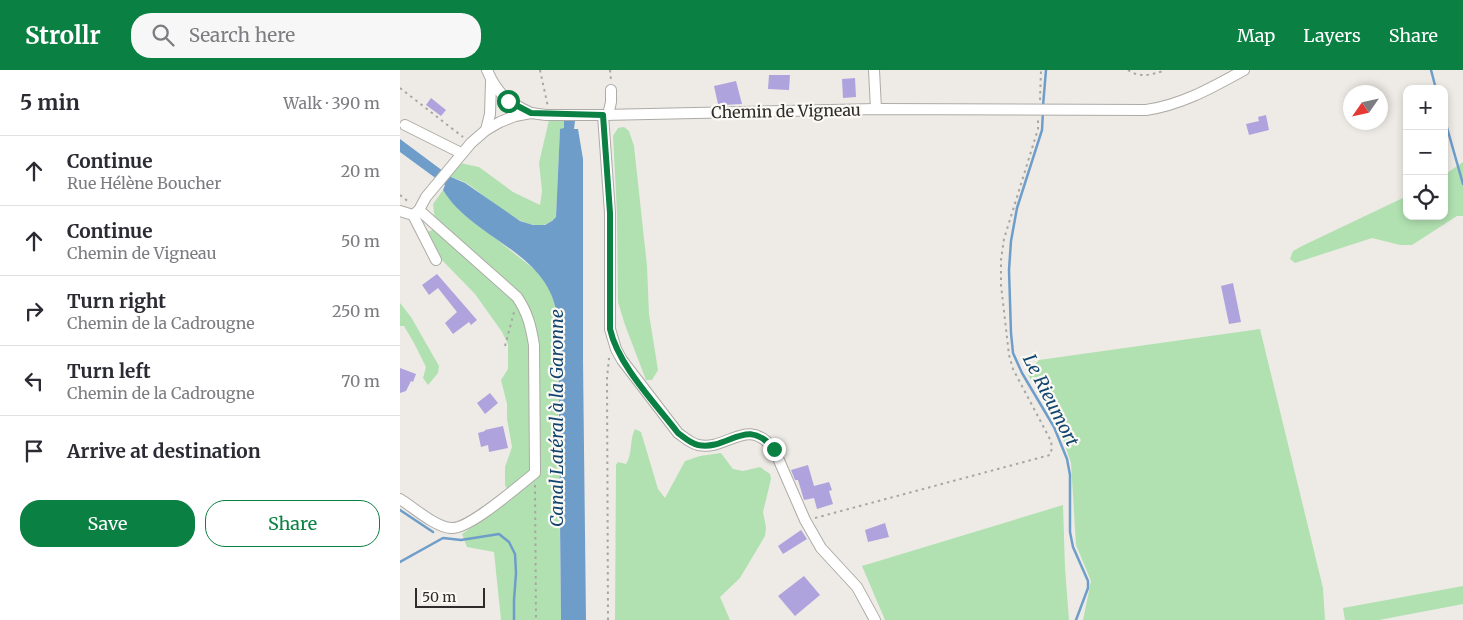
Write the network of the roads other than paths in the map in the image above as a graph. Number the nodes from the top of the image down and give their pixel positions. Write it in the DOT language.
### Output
graph roads {
  1 [pos="487,70"];
  2 [pos="874,70"];
  3 [pos="1244,70"];
  4 [pos="491,80"];
  5 [pos="611,90"];
  6 [pos="876,109"];
  7 [pos="531,113"];
  8 [pos="606,115"];
  9 [pos="405,125"];
  10 [pos="486,130"];
  11 [pos="462,153"];
  12 [pos="400,210"];
  13 [pos="416,212"];
  14 [pos="436,260"];
  15 [pos="400,499"];
  16 [pos="875,620"];
  1 -- 4 [label="street"];
  2 -- 6 [label="street"];
  3 -- 6 [label="street, Chemin de Vigneau"];
  4 -- 7 [label="street"];
  4 -- 10 [label="street"];
  5 -- 8 [label="street"];
  6 -- 8 [label="street, Chemin de Vigneau"];
  7 -- 8 [label="street, Chemin de Vigneau"];
  7 -- 10 [label="street"];
  8 -- 16 [label="street"];
  9 -- 11 [label="street"];
  10 -- 11 [label="street"];
  11 -- 13 [label="street"];
  12 -- 13 [label="street"];
  13 -- 14 [label="street"];
  13 -- 15 [label="street"];
}
